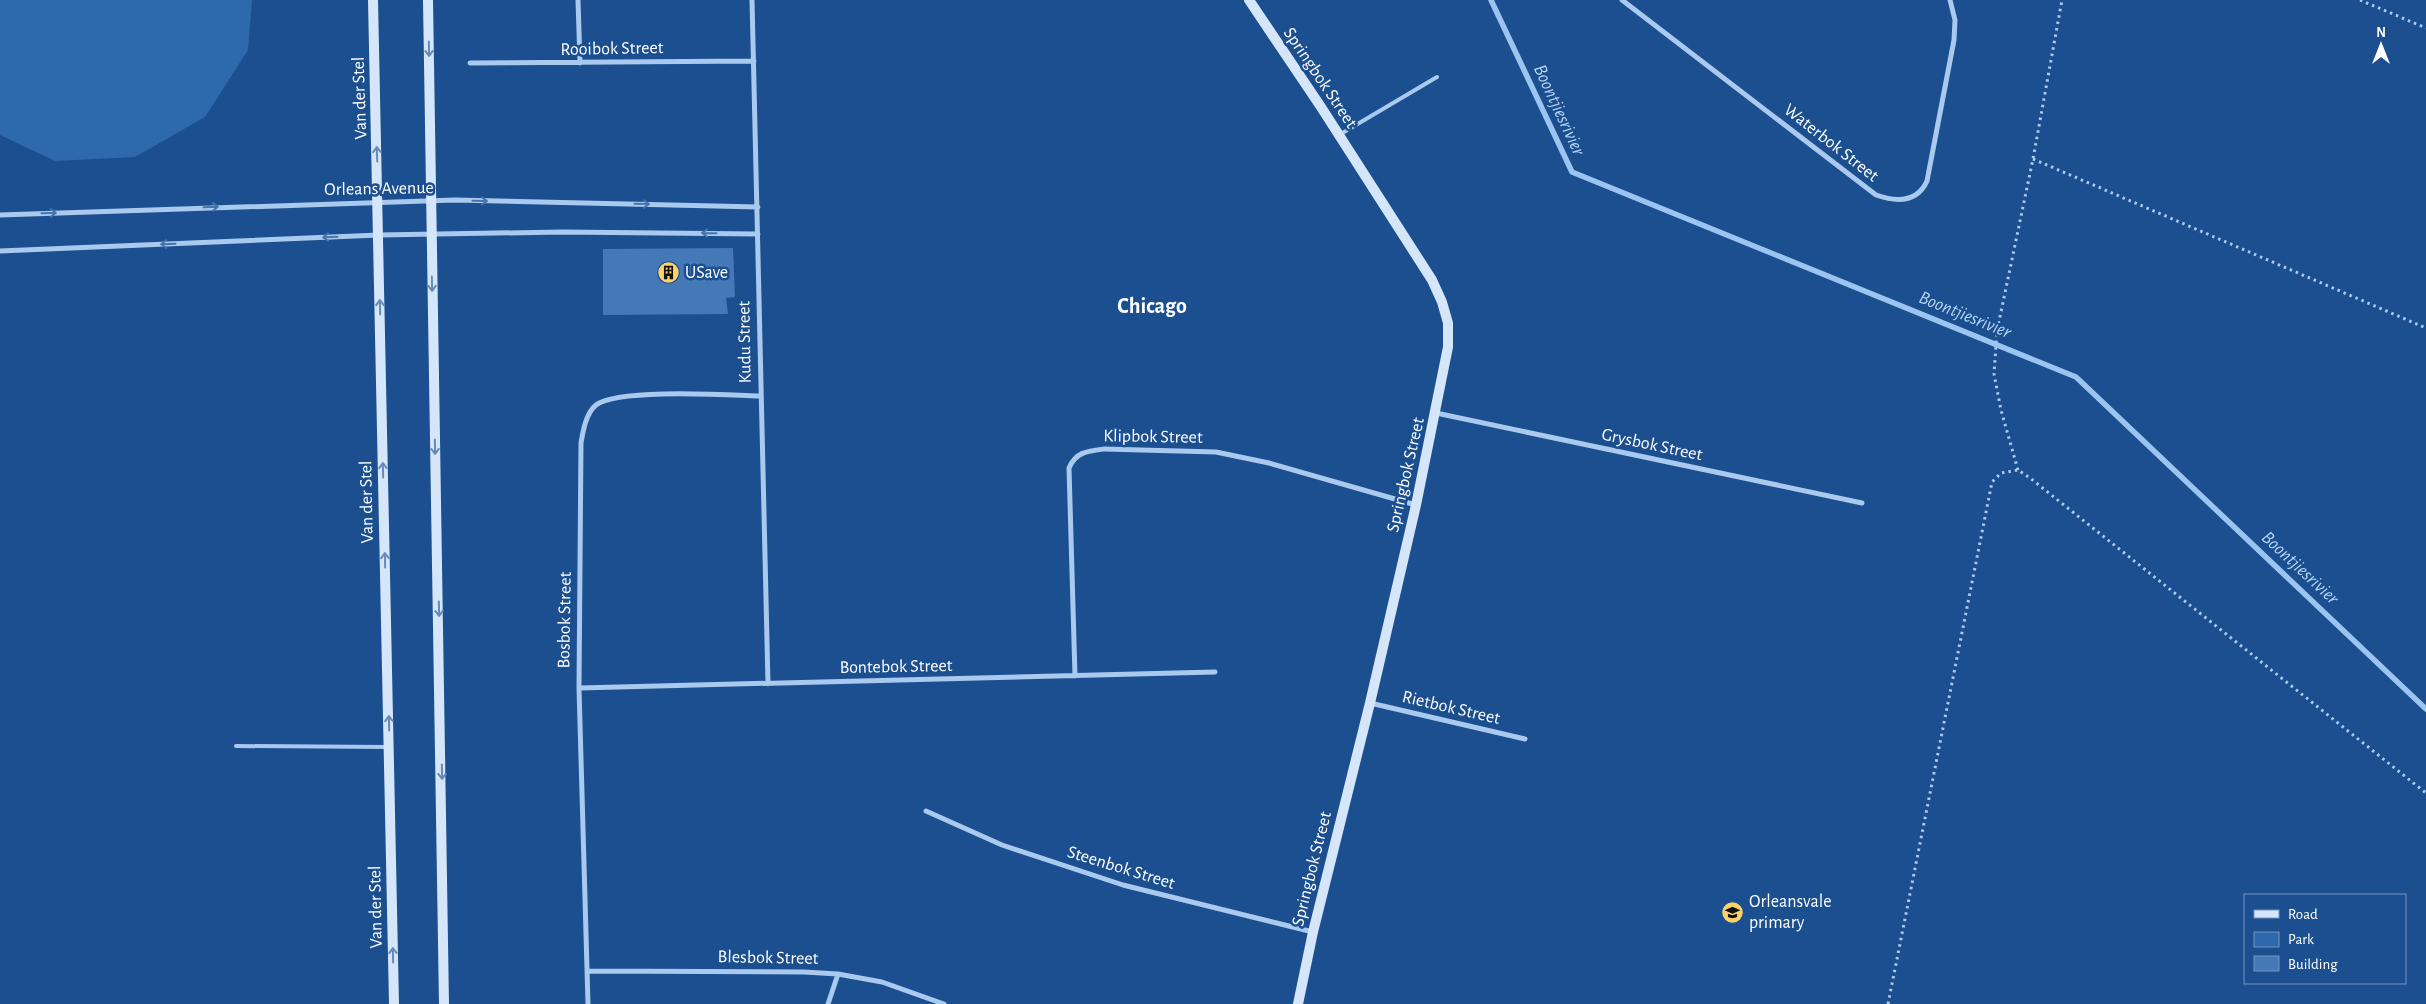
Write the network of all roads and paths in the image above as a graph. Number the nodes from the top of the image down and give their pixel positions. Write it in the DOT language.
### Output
graph roads {
  1 [pos="373,0"];
  2 [pos="428,0"];
  3 [pos="578,0"];
  4 [pos="752,0"];
  5 [pos="1249,0"];
  6 [pos="1622,0"];
  7 [pos="1950,0"];
  8 [pos="2062,0"];
  9 [pos="2360,0"];
  10 [pos="2426,28"];
  11 [pos="754,61"];
  12 [pos="470,63"];
  13 [pos="580,63"];
  14 [pos="1437,77"];
  15 [pos="1339,135"];
  16 [pos="2033,159"];
  17 [pos="431,201"];
  18 [pos="378,203"];
  19 [pos="758,207"];
  20 [pos="0,214"];
  21 [pos="758,234"];
  22 [pos="379,235"];
  23 [pos="432,236"];
  24 [pos="0,251"];
  25 [pos="2426,328"];
  26 [pos="760,396"];
  27 [pos="1436,413"];
  28 [pos="2018,470"];
  29 [pos="1862,504"];
  30 [pos="1416,505"];
  31 [pos="1215,672"];
  32 [pos="1075,676"];
  33 [pos="768,684"];
  34 [pos="578,688"];
  35 [pos="1370,703"];
  36 [pos="1525,739"];
  37 [pos="236,746"];
  38 [pos="389,747"];
  39 [pos="2426,793"];
  40 [pos="926,811"];
  41 [pos="1313,932"];
  42 [pos="587,971"];
  43 [pos="838,974"];
  44 [pos="394,1004"];
  45 [pos="444,1004"];
  46 [pos="588,1004"];
  47 [pos="828,1004"];
  48 [pos="944,1004"];
  49 [pos="1298,1004"];
  50 [pos="1888,1004"];
  18 -- 1 [label="main road, Van der Stel, one-way"];
  2 -- 17 [label="main road, one-way"];
  3 -- 13 [label="street"];
  4 -- 11 [label="street, Kudu Street"];
  5 -- 15 [label="main road, Springbok Street"];
  6 -- 7 [label="street, Waterbok Street"];
  8 -- 16 [label="path"];
  9 -- 10 [label="path"];
  11 -- 13 [label="street, Rooibok Street"];
  11 -- 19 [label="street, Kudu Street"];
  12 -- 13 [label="street, Rooibok Street"];
  14 -- 15 [label="lane"];
  15 -- 27 [label="main road, Springbok Street"];
  16 -- 25 [label="path"];
  16 -- 28 [label="path"];
  17 -- 18 [label="street, Orleans Avenue"];
  17 -- 19 [label="street, Orleans Avenue, one-way"];
  17 -- 23 [label="main road"];
  20 -- 18 [label="street, Orleans Avenue, one-way"];
  18 -- 22 [label="main road, Van der Stel"];
  19 -- 21 [label="street, Kudu Street"];
  21 -- 23 [label="street, one-way"];
  21 -- 26 [label="street, Kudu Street"];
  22 -- 23 [label="street"];
  22 -- 24 [label="street, one-way"];
  38 -- 22 [label="main road, Van der Stel, one-way"];
  23 -- 45 [label="main road, one-way"];
  26 -- 33 [label="street, Kudu Street"];
  26 -- 34 [label="street, Bosbok Street"];
  27 -- 29 [label="street, Grysbok Street"];
  27 -- 30 [label="main road, Springbok Street"];
  28 -- 39 [label="path"];
  28 -- 50 [label="path"];
  30 -- 32 [label="street, Klipbok Street"];
  30 -- 35 [label="main road, Springbok Street"];
  31 -- 32 [label="street, Bontebok Street"];
  32 -- 33 [label="street, Bontebok Street"];
  33 -- 34 [label="street, Bontebok Street"];
  34 -- 42 [label="street, Bosbok Street"];
  35 -- 36 [label="street, Rietbok Street"];
  35 -- 41 [label="main road, Springbok Street"];
  37 -- 38 [label="lane"];
  44 -- 38 [label="main road, Van der Stel, one-way"];
  40 -- 41 [label="street, Steenbok Street"];
  41 -- 49 [label="main road, Springbok Street"];
  42 -- 43 [label="street, Blesbok Street"];
  42 -- 46 [label="street, Bosbok Street"];
  43 -- 47 [label="street"];
  43 -- 48 [label="street, Blesbok Street"];
}
